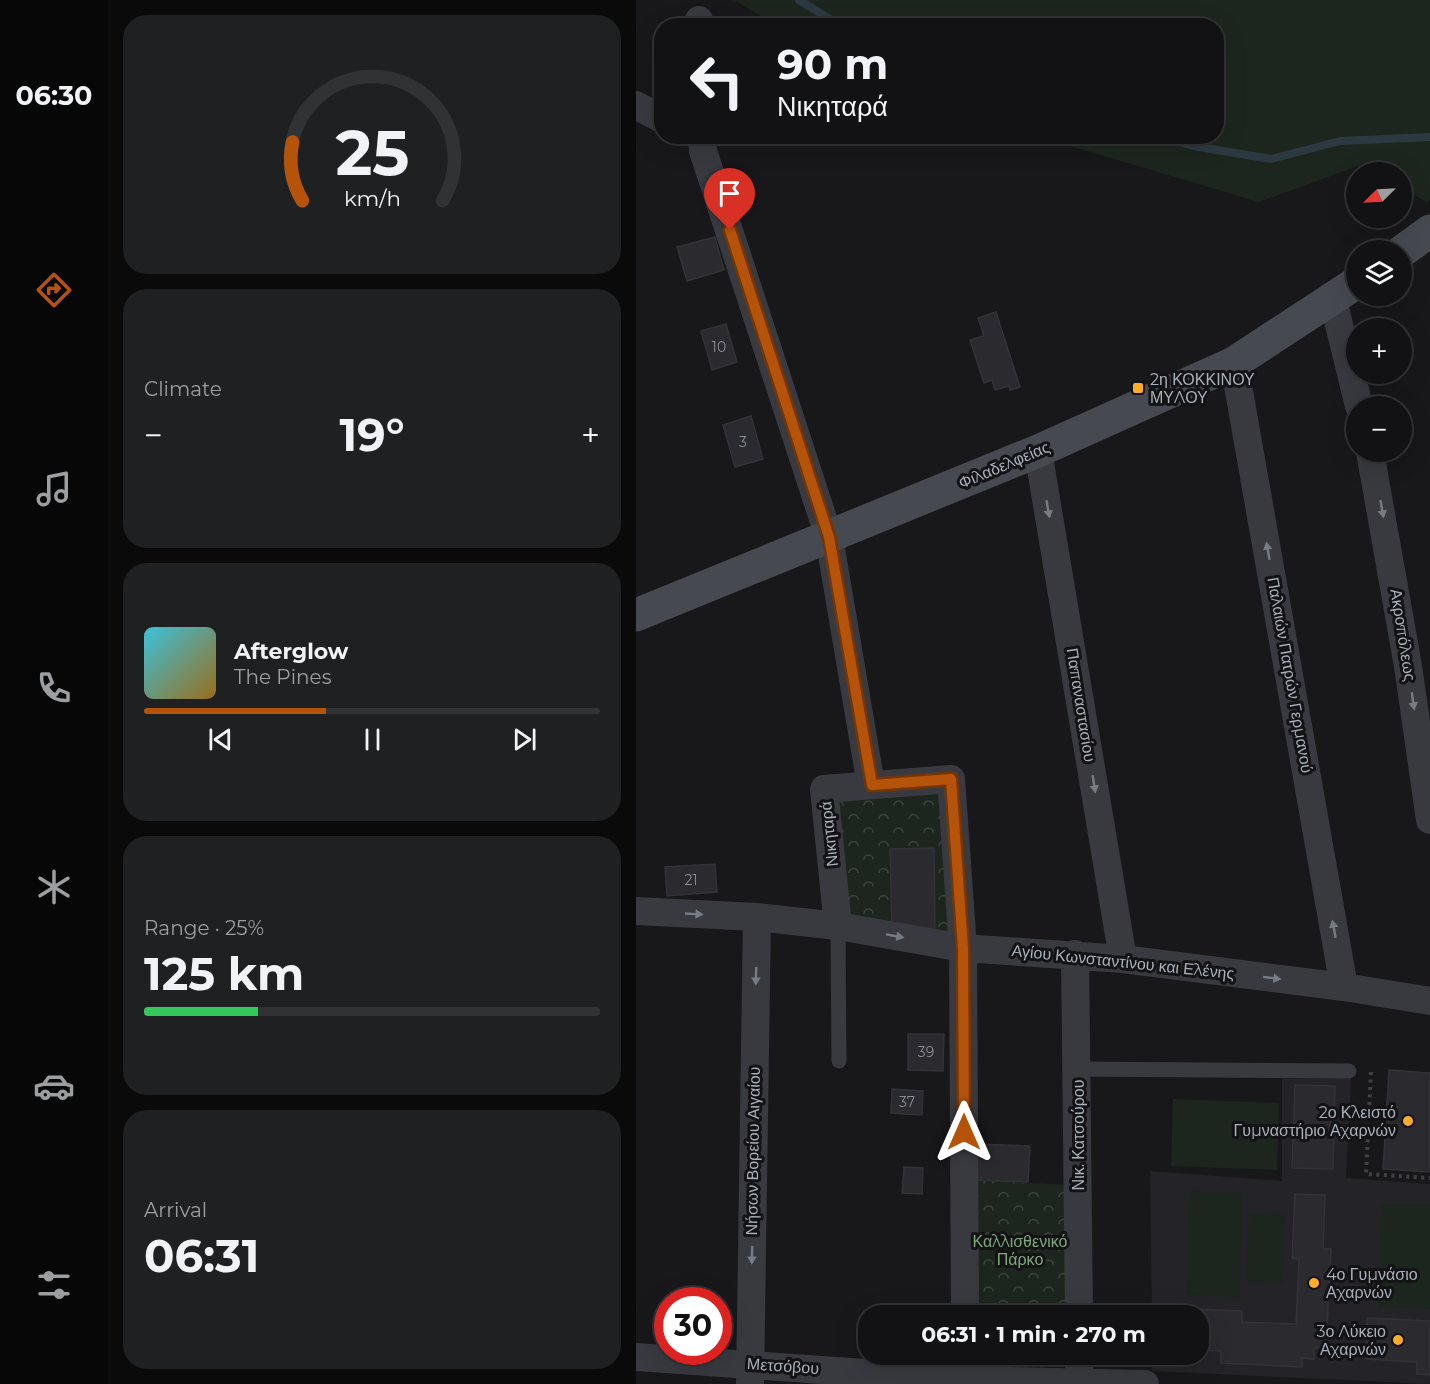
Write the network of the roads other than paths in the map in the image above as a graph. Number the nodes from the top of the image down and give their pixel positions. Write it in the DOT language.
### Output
graph roads {
  1 [pos="636,105"];
  2 [pos="654,115"];
  3 [pos="699,144"];
  4 [pos="1429,234"];
  5 [pos="1412,245"];
  6 [pos="1344,291"];
  7 [pos="1234,363"];
  8 [pos="1358,396"];
  9 [pos="1038,451"];
  10 [pos="1372,462"];
  11 [pos="829,537"];
  12 [pos="636,615"];
  13 [pos="872,785"];
  14 [pos="1430,820"];
  15 [pos="636,911"];
  16 [pos="757,917"];
  17 [pos="838,926"];
  18 [pos="963,948"];
  19 [pos="1075,954"];
  20 [pos="1123,959"];
  21 [pos="1344,987"];
  22 [pos="1430,1001"];
  23 [pos="840,1061"];
  24 [pos="1078,1069"];
  25 [pos="1349,1071"];
  26 [pos="965,1305"];
  27 [pos="1079,1305"];
  28 [pos="636,1347"];
  29 [pos="636,1358"];
  30 [pos="1079,1367"];
  31 [pos="965,1373"];
  32 [pos="750,1374"];
  33 [pos="1145,1384"];
  1 -- 2 [label="street"];
  3 -- 11 [label="street"];
  4 -- 5 [label="main road"];
  6 -- 7 [label="main road, Φιλαδελφείας"];
  6 -- 8 [label="street"];
  7 -- 9 [label="main road, Φιλαδελφείας"];
  21 -- 7 [label="street, Παλαιών Πατρών Γερμανού, one-way"];
  9 -- 11 [label="main road, Φιλαδελφείας"];
  9 -- 20 [label="street, Παπαναστασίου, one-way"];
  10 -- 14 [label="street, Ακροπόλεως, one-way"];
  11 -- 12 [label="main road, Φιλαδελφείας"];
  11 -- 13 [label="street"];
  13 -- 17 [label="street, Νικηταρά"];
  13 -- 18 [label="street, Νικηταρά"];
  15 -- 16 [label="street, Αγίου Κωνσταντίνου και Ελένης, one-way"];
  16 -- 17 [label="street, Αγίου Κωνσταντίνου και Ελένης"];
  16 -- 32 [label="street, Νήσων Βορείου Αιγαίου, one-way"];
  17 -- 18 [label="street, Αγίου Κωνσταντίνου και Ελένης, one-way"];
  17 -- 23 [label="lane"];
  18 -- 19 [label="street, Αγίου Κωνσταντίνου και Ελένης"];
  18 -- 26 [label="street, Νικηταρά"];
  19 -- 20 [label="street, Αγίου Κωνσταντίνου και Ελένης"];
  19 -- 24 [label="street, Νικ. Κατσούρου"];
  20 -- 21 [label="street, Αγίου Κωνσταντίνου και Ελένης, one-way"];
  21 -- 22 [label="street, Αγίου Κωνσταντίνου και Ελένης"];
  24 -- 25 [label="lane"];
  24 -- 27 [label="street, Νικ. Κατσούρου"];
  28 -- 29 [label="street"];
  29 -- 32 [label="street, Μετσόβου"];
  30 -- 31 [label="street, Μετσόβου"];
  30 -- 33 [label="street, Μετσόβου"];
  31 -- 32 [label="street, Μετσόβου"];
}
